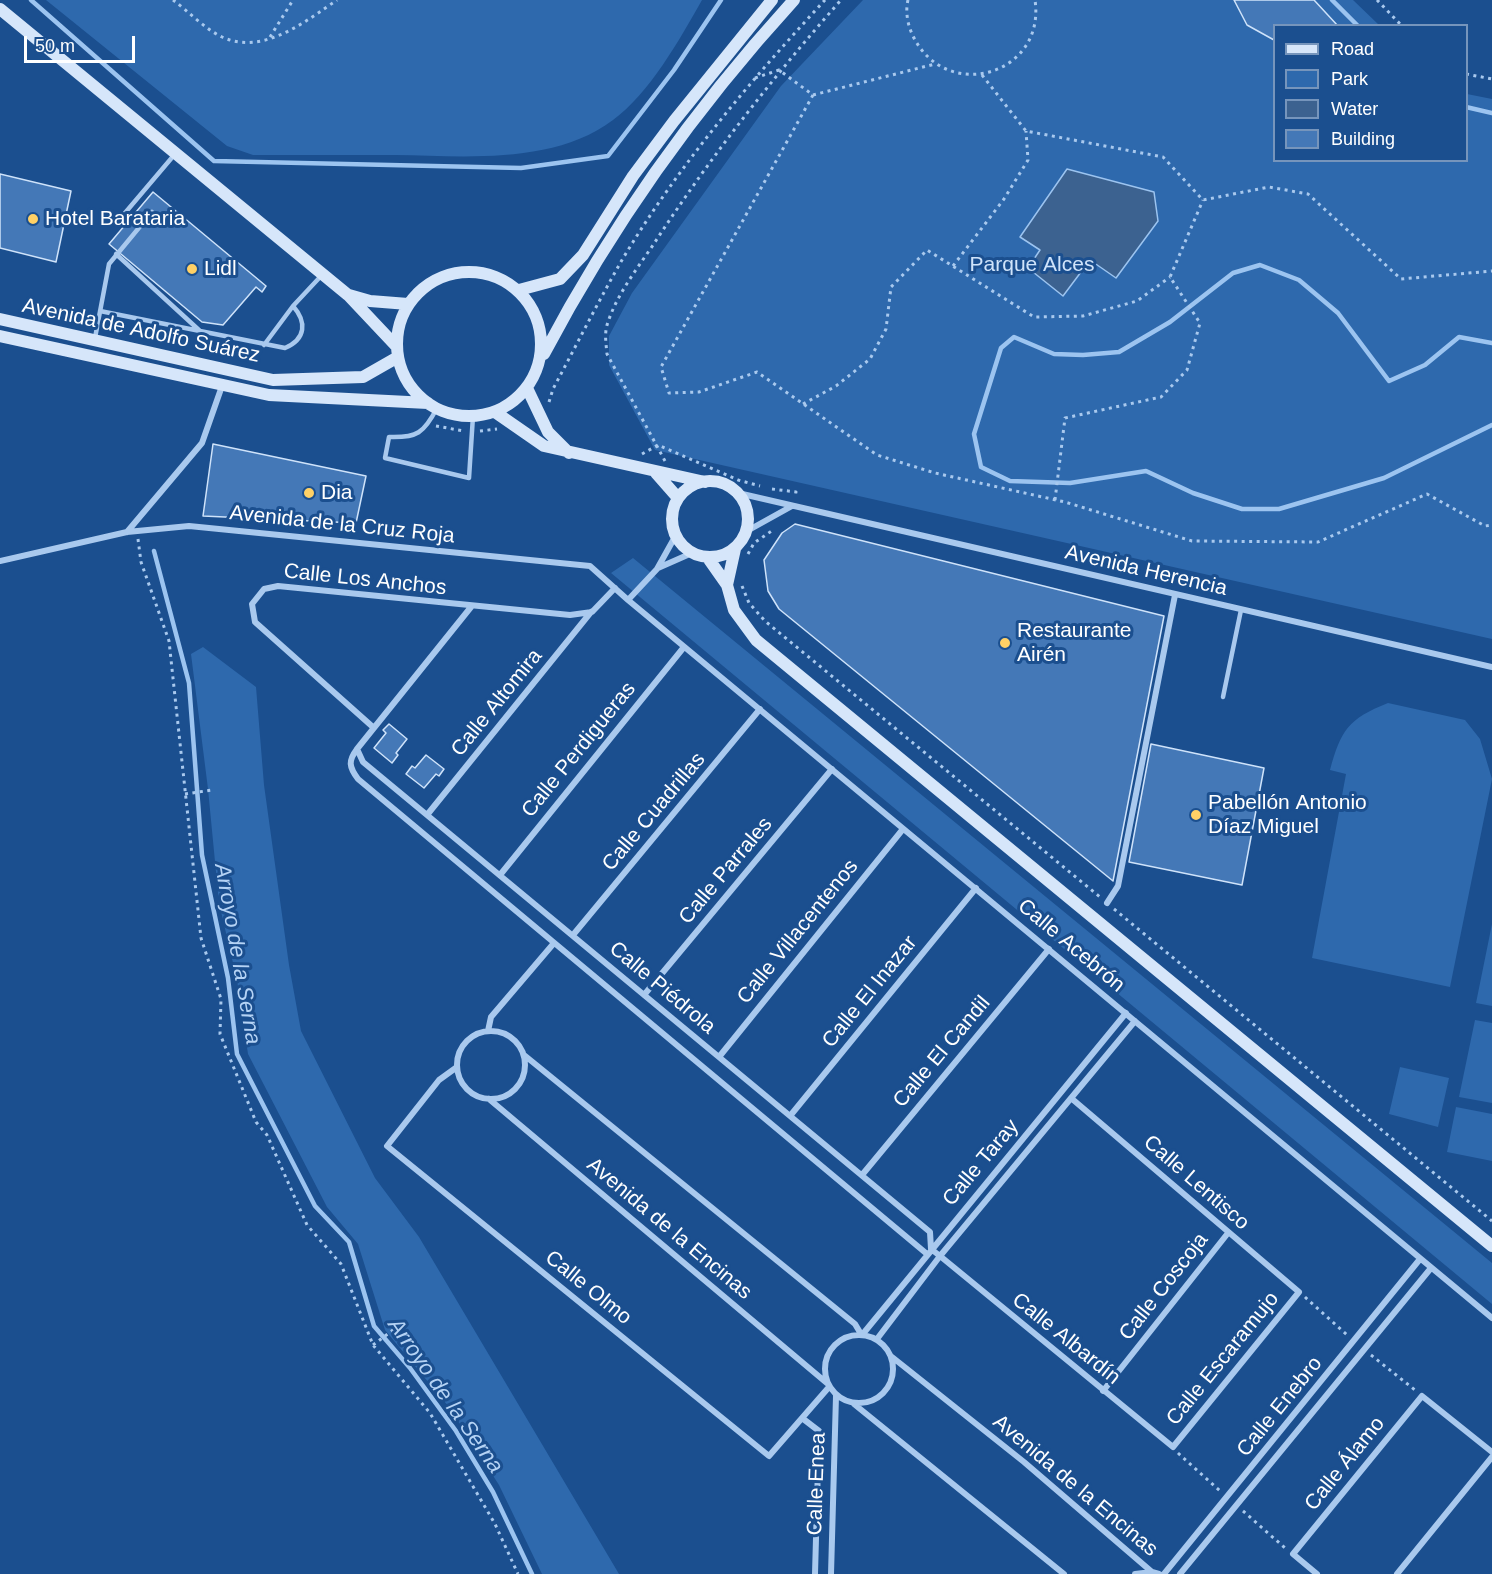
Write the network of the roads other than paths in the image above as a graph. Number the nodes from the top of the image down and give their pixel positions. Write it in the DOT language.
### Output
graph roads {
  1 [pos="772,0"];
  2 [pos="794,0"];
  3 [pos="0,9"];
  4 [pos="176,153"];
  5 [pos="152,212"];
  6 [pos="118,220"];
  7 [pos="116,254"];
  8 [pos="323,274"];
  9 [pos="519,290"];
  10 [pos="348,295"];
  11 [pos="408,304"];
  12 [pos="293,306"];
  13 [pos="100,310"];
  14 [pos="0,320"];
  15 [pos="201,332"];
  16 [pos="0,336"];
  17 [pos="95,340"];
  18 [pos="264,345"];
  19 [pos="397,352"];
  20 [pos="540,360"];
  21 [pos="222,386"];
  22 [pos="527,388"];
  23 [pos="432,406"];
  24 [pos="495,412"];
  25 [pos="473,416"];
  26 [pos="569,454"];
  27 [pos="656,473"];
  28 [pos="705,482"];
  29 [pos="738,493"];
  30 [pos="678,498"];
  31 [pos="792,506"];
  32 [pos="747,531"];
  33 [pos="127,532"];
  34 [pos="676,535"];
  35 [pos="735,549"];
  36 [pos="692,553"];
  37 [pos="708,558"];
  38 [pos="0,561"];
  39 [pos="657,569"];
  40 [pos="727,585"];
  41 [pos="615,588"];
  42 [pos="1175,595"];
  43 [pos="628,600"];
  44 [pos="471,607"];
  45 [pos="1241,610"];
  46 [pos="592,612"];
  47 [pos="684,647"];
  48 [pos="1492,667"];
  49 [pos="1223,697"];
  50 [pos="760,709"];
  51 [pos="375,728"];
  52 [pos="357,748"];
  53 [pos="832,769"];
  54 [pos="427,815"];
  55 [pos="903,829"];
  56 [pos="500,875"];
  57 [pos="976,888"];
  58 [pos="1107,903"];
  59 [pos="573,935"];
  60 [pos="554,943"];
  61 [pos="1049,949"];
  62 [pos="644,995"];
  63 [pos="1126,1013"];
  64 [pos="1135,1021"];
  65 [pos="488,1031"];
  66 [pos="524,1055"];
  67 [pos="719,1057"];
  68 [pos="457,1067"];
  69 [pos="1071,1098"];
  70 [pos="489,1099"];
  71 [pos="790,1116"];
  72 [pos="862,1175"];
  73 [pos="1228,1233"];
  74 [pos="1492,1246"];
  75 [pos="929,1251"];
  76 [pos="940,1256"];
  77 [pos="1420,1259"];
  78 [pos="1431,1268"];
  79 [pos="1299,1292"];
  80 [pos="1492,1318"];
  81 [pos="862,1334"];
  82 [pos="877,1339"];
  83 [pos="892,1357"];
  84 [pos="828,1385"];
  85 [pos="1103,1390"];
  86 [pos="836,1396"];
  87 [pos="854,1404"];
  88 [pos="802,1418"];
  89 [pos="1173,1447"];
  90 [pos="1492,1452"];
  91 [pos="1492,1457"];
  92 [pos="1155,1573"];
  93 [pos="815,1574"];
  94 [pos="831,1574"];
  95 [pos="1064,1574"];
  96 [pos="1135,1574"];
  97 [pos="1164,1574"];
  98 [pos="1180,1574"];
  99 [pos="1317,1574"];
  100 [pos="1397,1574"];
  1 -- 9 [label="main road"];
  2 -- 20 [label="main road"];
  3 -- 4 [label="main road"];
  4 -- 6 [label="lane"];
  4 -- 8 [label="main road"];
  5 -- 7 [label="lane"];
  7 -- 13 [label="lane"];
  7 -- 15 [label="lane"];
  8 -- 10 [label="main road"];
  8 -- 12 [label="lane"];
  9 -- 11 [label="main road"];
  9 -- 20 [label="main road"];
  10 -- 11 [label="main road"];
  10 -- 19 [label="main road"];
  11 -- 19 [label="main road"];
  12 -- 18 [label="lane"];
  12 -- 18 [label="lane"];
  13 -- 15 [label="lane"];
  13 -- 17 [label="lane"];
  14 -- 17 [label="main road, Avenida de Adolfo Suárez"];
  15 -- 18 [label="lane"];
  16 -- 21 [label="main road, Avenida de Adolfo Suárez"];
  17 -- 19 [label="main road, Avenida de Adolfo Suárez"];
  19 -- 23 [label="main road"];
  20 -- 22 [label="main road"];
  21 -- 23 [label="main road, Avenida de Adolfo Suárez"];
  21 -- 33 [label="street"];
  22 -- 24 [label="main road"];
  22 -- 26 [label="main road"];
  23 -- 25 [label="main road"];
  23 -- 25 [label="lane"];
  24 -- 25 [label="main road"];
  24 -- 26 [label="main road"];
  26 -- 27 [label="main road"];
  27 -- 28 [label="main road"];
  27 -- 30 [label="main road"];
  28 -- 29 [label="main road"];
  28 -- 30 [label="main road"];
  29 -- 31 [label="street, Avenida Herencia"];
  29 -- 32 [label="main road"];
  30 -- 34 [label="main road"];
  31 -- 32 [label="street"];
  31 -- 42 [label="street, Avenida Herencia"];
  32 -- 35 [label="main road"];
  33 -- 38 [label="street, Avenida de la Cruz Roja"];
  33 -- 41 [label="street, Avenida de la Cruz Roja"];
  34 -- 36 [label="main road"];
  34 -- 39 [label="street"];
  35 -- 37 [label="main road"];
  35 -- 40 [label="main road"];
  36 -- 37 [label="main road"];
  36 -- 39 [label="street"];
  37 -- 40 [label="main road"];
  39 -- 43 [label="street"];
  40 -- 74 [label="main road"];
  41 -- 43 [label="street, Avenida de la Cruz Roja"];
  41 -- 46 [label="street"];
  42 -- 45 [label="street, Avenida Herencia"];
  42 -- 58 [label="street"];
  43 -- 47 [label="street, Calle Acebrón"];
  44 -- 46 [label="street, Calle Los Anchos"];
  44 -- 51 [label="street"];
  44 -- 51 [label="street, Calle Los Anchos"];
  45 -- 48 [label="street, Avenida Herencia"];
  45 -- 49 [label="lane"];
  46 -- 54 [label="street, Calle Altomira"];
  47 -- 50 [label="street, Calle Acebrón"];
  47 -- 56 [label="street, Calle Perdigueras"];
  50 -- 53 [label="street, Calle Acebrón"];
  50 -- 59 [label="street, Calle Cuadrillas"];
  51 -- 52 [label="street"];
  52 -- 54 [label="street, Calle Piédrola"];
  52 -- 60 [label="street"];
  53 -- 55 [label="street, Calle Acebrón"];
  53 -- 62 [label="street, Calle Parrales"];
  54 -- 56 [label="street, Calle Piédrola"];
  55 -- 57 [label="street, Calle Acebrón"];
  55 -- 67 [label="street, Calle Villacentenos"];
  56 -- 59 [label="street, Calle Piédrola"];
  57 -- 61 [label="street, Calle Acebrón"];
  57 -- 71 [label="street, Calle El Inazar"];
  59 -- 62 [label="street, Calle Piédrola"];
  60 -- 65 [label="street"];
  60 -- 75 [label="street"];
  61 -- 63 [label="street, Calle Acebrón"];
  61 -- 72 [label="street, Calle El Candil"];
  62 -- 67 [label="street, Calle Piédrola"];
  63 -- 64 [label="street, Calle Acebrón"];
  63 -- 75 [label="street, Calle Taray"];
  64 -- 69 [label="street, Calle Taray"];
  64 -- 77 [label="street, Calle Acebrón"];
  65 -- 66 [label="street"];
  65 -- 68 [label="street"];
  66 -- 70 [label="street"];
  66 -- 81 [label="street, Avenida de la Encinas"];
  67 -- 71 [label="street, Calle Piédrola"];
  68 -- 70 [label="street"];
  68 -- 88 [label="street, Calle Olmo"];
  69 -- 73 [label="street, Calle Lentisco"];
  69 -- 76 [label="street, Calle Taray"];
  70 -- 84 [label="street, Avenida de la Encinas"];
  71 -- 72 [label="street, Calle Piédrola"];
  72 -- 75 [label="street, Calle Piédrola"];
  73 -- 79 [label="street, Calle Lentisco"];
  73 -- 85 [label="street, Calle Coscoja"];
  75 -- 76 [label="street, Calle Piédrola"];
  75 -- 81 [label="street, Calle Taray"];
  76 -- 82 [label="street, Calle Taray"];
  76 -- 85 [label="street, Calle Albardín"];
  77 -- 78 [label="street, Calle Acebrón"];
  77 -- 97 [label="street, Calle Enebro"];
  78 -- 80 [label="street, Calle Acebrón"];
  78 -- 98 [label="street, Calle Enebro"];
  79 -- 89 [label="street, Calle Escaramujo"];
  81 -- 82 [label="street"];
  81 -- 84 [label="street"];
  82 -- 83 [label="street"];
  83 -- 87 [label="street"];
  83 -- 92 [label="street, Avenida de la Encinas"];
  84 -- 86 [label="street"];
  84 -- 88 [label="street"];
  85 -- 89 [label="street, Calle Albardín"];
  86 -- 87 [label="street"];
  86 -- 94 [label="street, Calle Enea"];
  87 -- 95 [label="street"];
  88 -- 93 [label="street"];
  90 -- 99 [label="street, Calle Álamo"];
  91 -- 100 [label="street"];
  92 -- 96 [label="street"];
}
